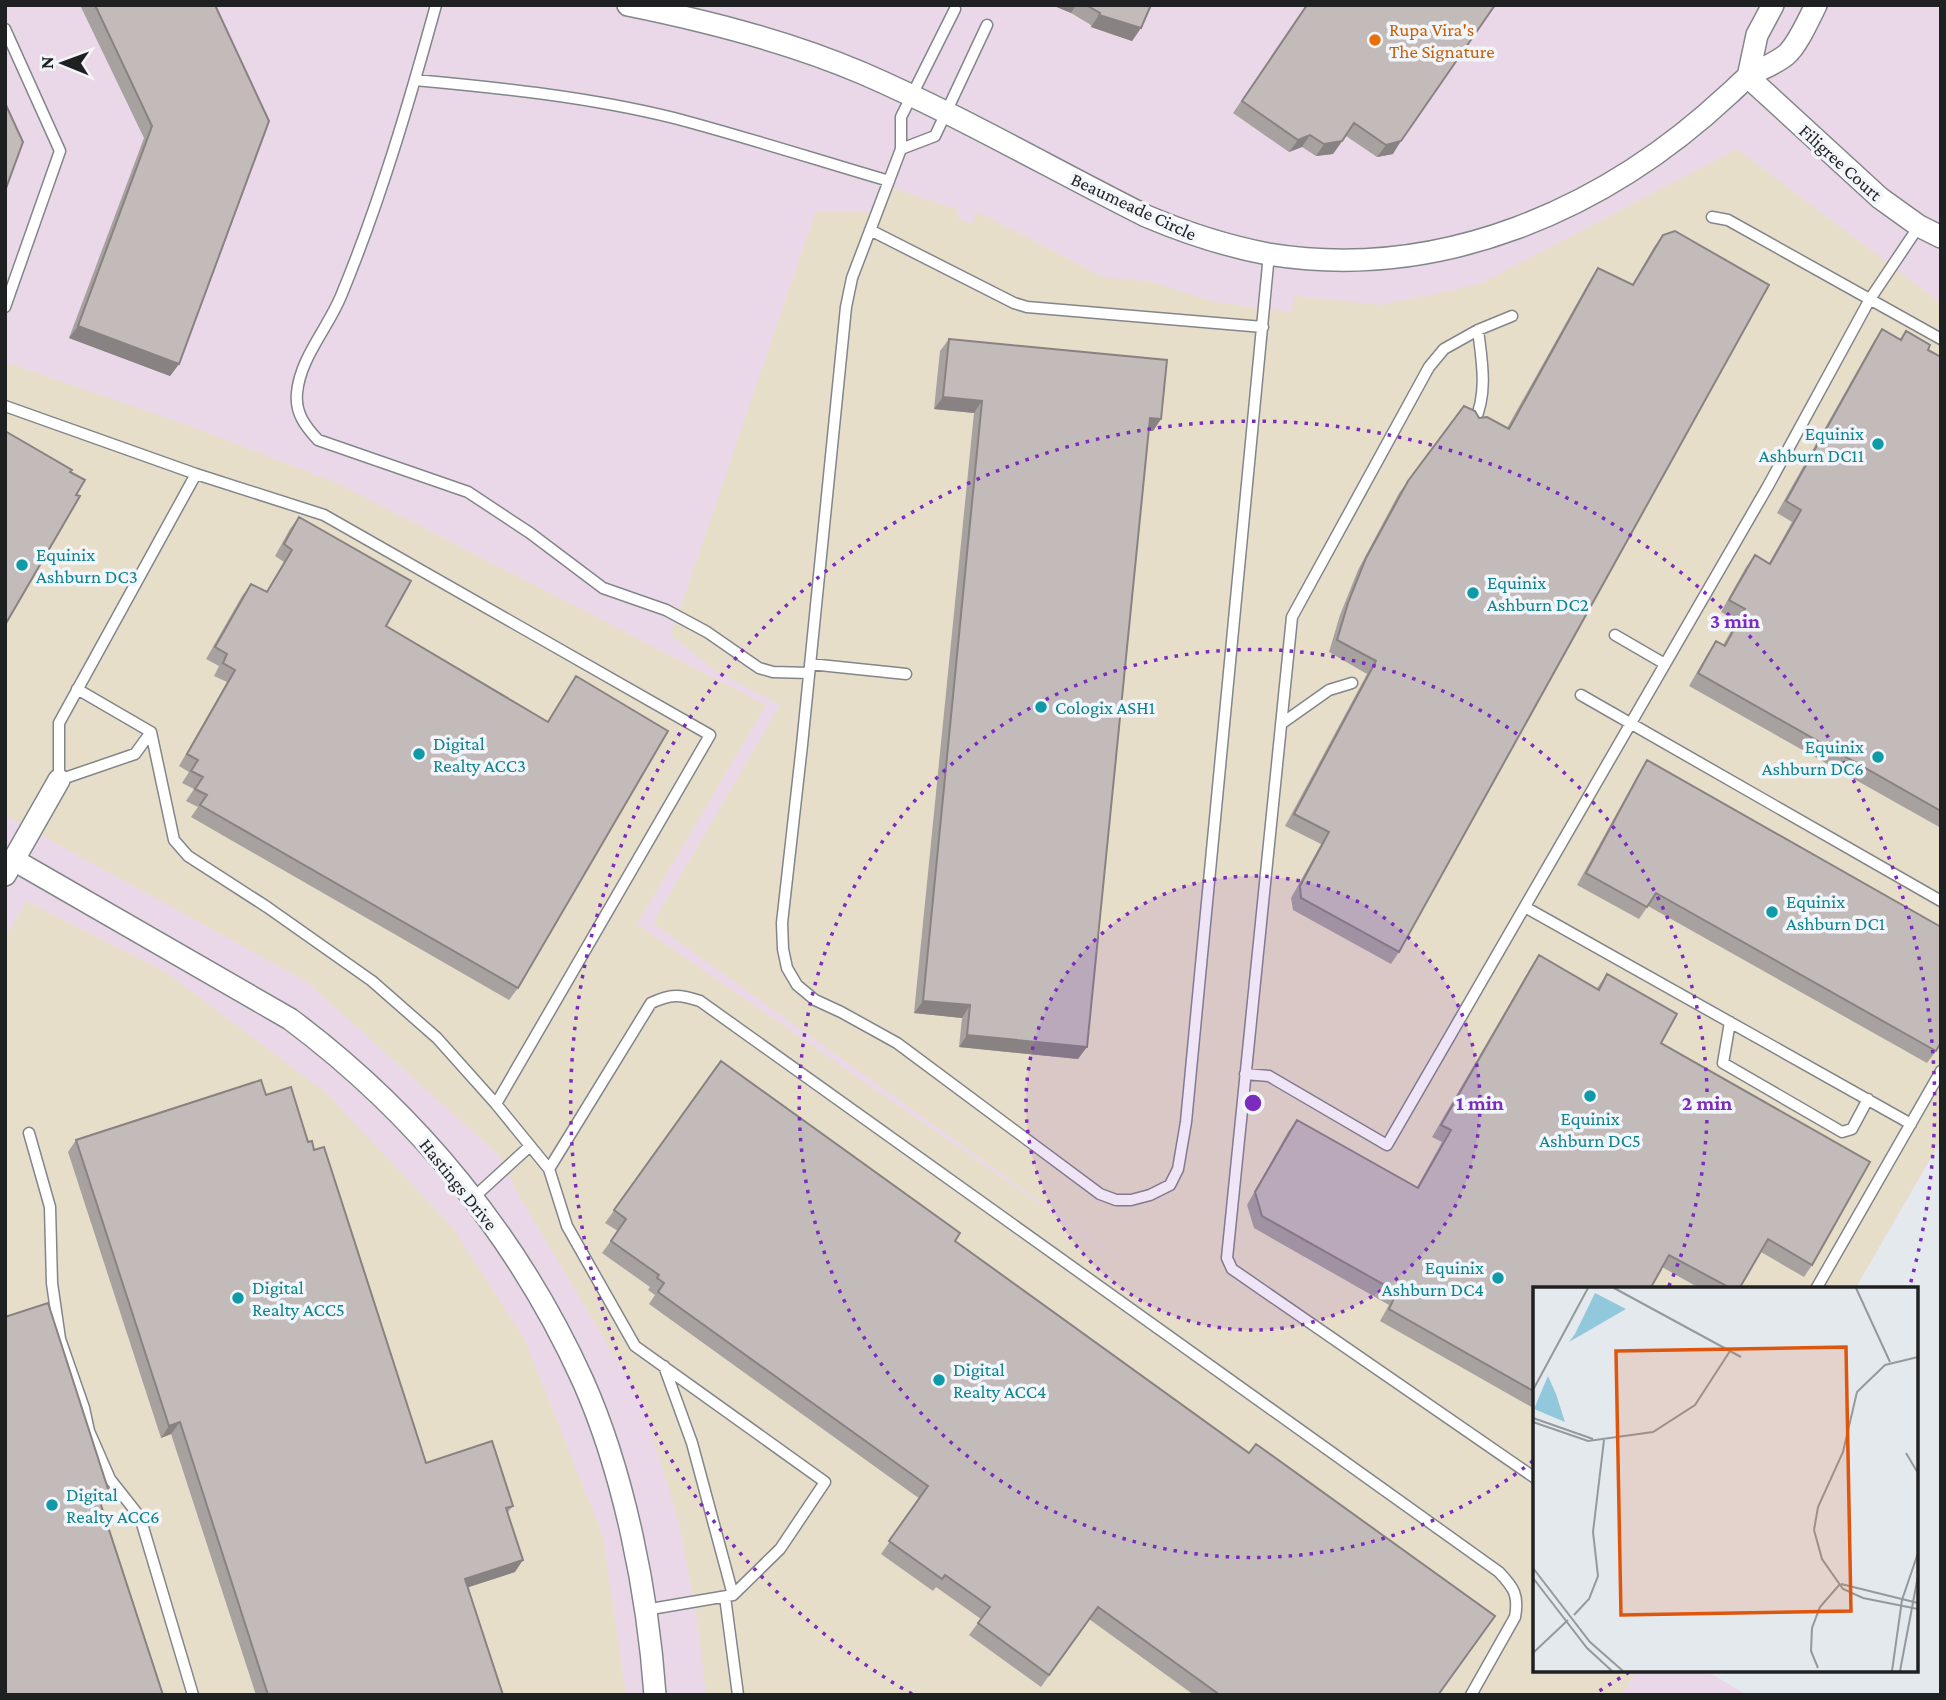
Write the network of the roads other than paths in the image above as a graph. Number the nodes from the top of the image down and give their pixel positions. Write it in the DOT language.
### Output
graph roads {
  1 [pos="436,5"];
  2 [pos="628,5"];
  3 [pos="1773,5"];
  4 [pos="1816,5"];
  5 [pos="955,9"];
  6 [pos="987,25"];
  7 [pos="5,29"];
  8 [pos="1748,77"];
  9 [pos="415,80"];
  10 [pos="910,95"];
  11 [pos="945,113"];
  12 [pos="901,149"];
  13 [pos="889,181"];
  14 [pos="1712,217"];
  15 [pos="1919,226"];
  16 [pos="870,230"];
  17 [pos="1941,237"];
  18 [pos="1269,254"];
  19 [pos="1870,299"];
  20 [pos="5,307"];
  21 [pos="1512,316"];
  22 [pos="1263,327"];
  23 [pos="1478,330"];
  24 [pos="1941,339"];
  25 [pos="5,406"];
  26 [pos="1474,423"];
  27 [pos="196,474"];
  28 [pos="1615,635"];
  29 [pos="1665,664"];
  30 [pos="809,668"];
  31 [pos="906,674"];
  32 [pos="1352,683"];
  33 [pos="77,689"];
  34 [pos="1581,695"];
  35 [pos="1631,723"];
  36 [pos="1281,724"];
  37 [pos="151,732"];
  38 [pos="59,780"];
  39 [pos="10,867"];
  40 [pos="1941,901"];
  41 [pos="1525,907"];
  42 [pos="1730,1022"];
  43 [pos="1941,1071"];
  44 [pos="1245,1074"];
  45 [pos="1868,1099"];
  46 [pos="496,1104"];
  47 [pos="1911,1124"];
  48 [pos="29,1133"];
  49 [pos="530,1146"];
  50 [pos="549,1169"];
  51 [pos="474,1198"];
  52 [pos="1817,1287"];
  53 [pos="663,1366"];
  54 [pos="1533,1477"];
  55 [pos="729,1596"];
  56 [pos="645,1610"];
  57 [pos="193,1695"];
  58 [pos="655,1695"];
  59 [pos="738,1695"];
  60 [pos="1471,1695"];
  1 -- 9 [label="lane"];
  2 -- 10 [label="street, Beaumeade Circle"];
  3 -- 8 [label="street"];
  4 -- 8 [label="street, Beaumeade Circle"];
  5 -- 10 [label="lane"];
  6 -- 11 [label="lane"];
  7 -- 20 [label="lane"];
  8 -- 15 [label="street, Filigree Court"];
  8 -- 18 [label="street, Beaumeade Circle"];
  9 -- 13 [label="lane"];
  9 -- 30 [label="lane"];
  10 -- 11 [label="street, Beaumeade Circle"];
  10 -- 12 [label="lane"];
  11 -- 12 [label="lane"];
  11 -- 18 [label="street, Beaumeade Circle"];
  12 -- 13 [label="lane"];
  13 -- 16 [label="lane"];
  14 -- 19 [label="lane"];
  15 -- 17 [label="street, Filigree Court"];
  15 -- 19 [label="lane"];
  16 -- 22 [label="lane"];
  16 -- 30 [label="lane"];
  18 -- 22 [label="lane"];
  19 -- 24 [label="lane"];
  19 -- 29 [label="lane"];
  21 -- 23 [label="lane"];
  22 -- 30 [label="lane"];
  23 -- 26 [label="lane"];
  23 -- 36 [label="lane"];
  25 -- 27 [label="lane"];
  27 -- 33 [label="lane"];
  27 -- 46 [label="lane"];
  28 -- 29 [label="lane"];
  29 -- 35 [label="lane"];
  30 -- 31 [label="lane"];
  32 -- 36 [label="lane"];
  33 -- 37 [label="lane"];
  33 -- 38 [label="lane"];
  34 -- 35 [label="lane"];
  35 -- 40 [label="lane"];
  35 -- 41 [label="lane"];
  36 -- 44 [label="lane"];
  37 -- 38 [label="lane"];
  37 -- 46 [label="lane"];
  38 -- 39 [label="street"];
  39 -- 51 [label="street, Hastings Drive"];
  41 -- 42 [label="lane"];
  41 -- 44 [label="lane"];
  42 -- 45 [label="lane"];
  42 -- 45 [label="lane"];
  43 -- 47 [label="lane"];
  44 -- 54 [label="lane"];
  45 -- 47 [label="lane"];
  46 -- 49 [label="lane"];
  47 -- 52 [label="lane"];
  48 -- 57 [label="lane"];
  49 -- 50 [label="lane"];
  49 -- 51 [label="lane"];
  50 -- 53 [label="lane"];
  50 -- 60 [label="lane"];
  51 -- 56 [label="street, Hastings Drive"];
  53 -- 55 [label="lane"];
  53 -- 55 [label="lane"];
  55 -- 56 [label="lane"];
  55 -- 59 [label="lane"];
  56 -- 58 [label="street, Hastings Drive"];
}
